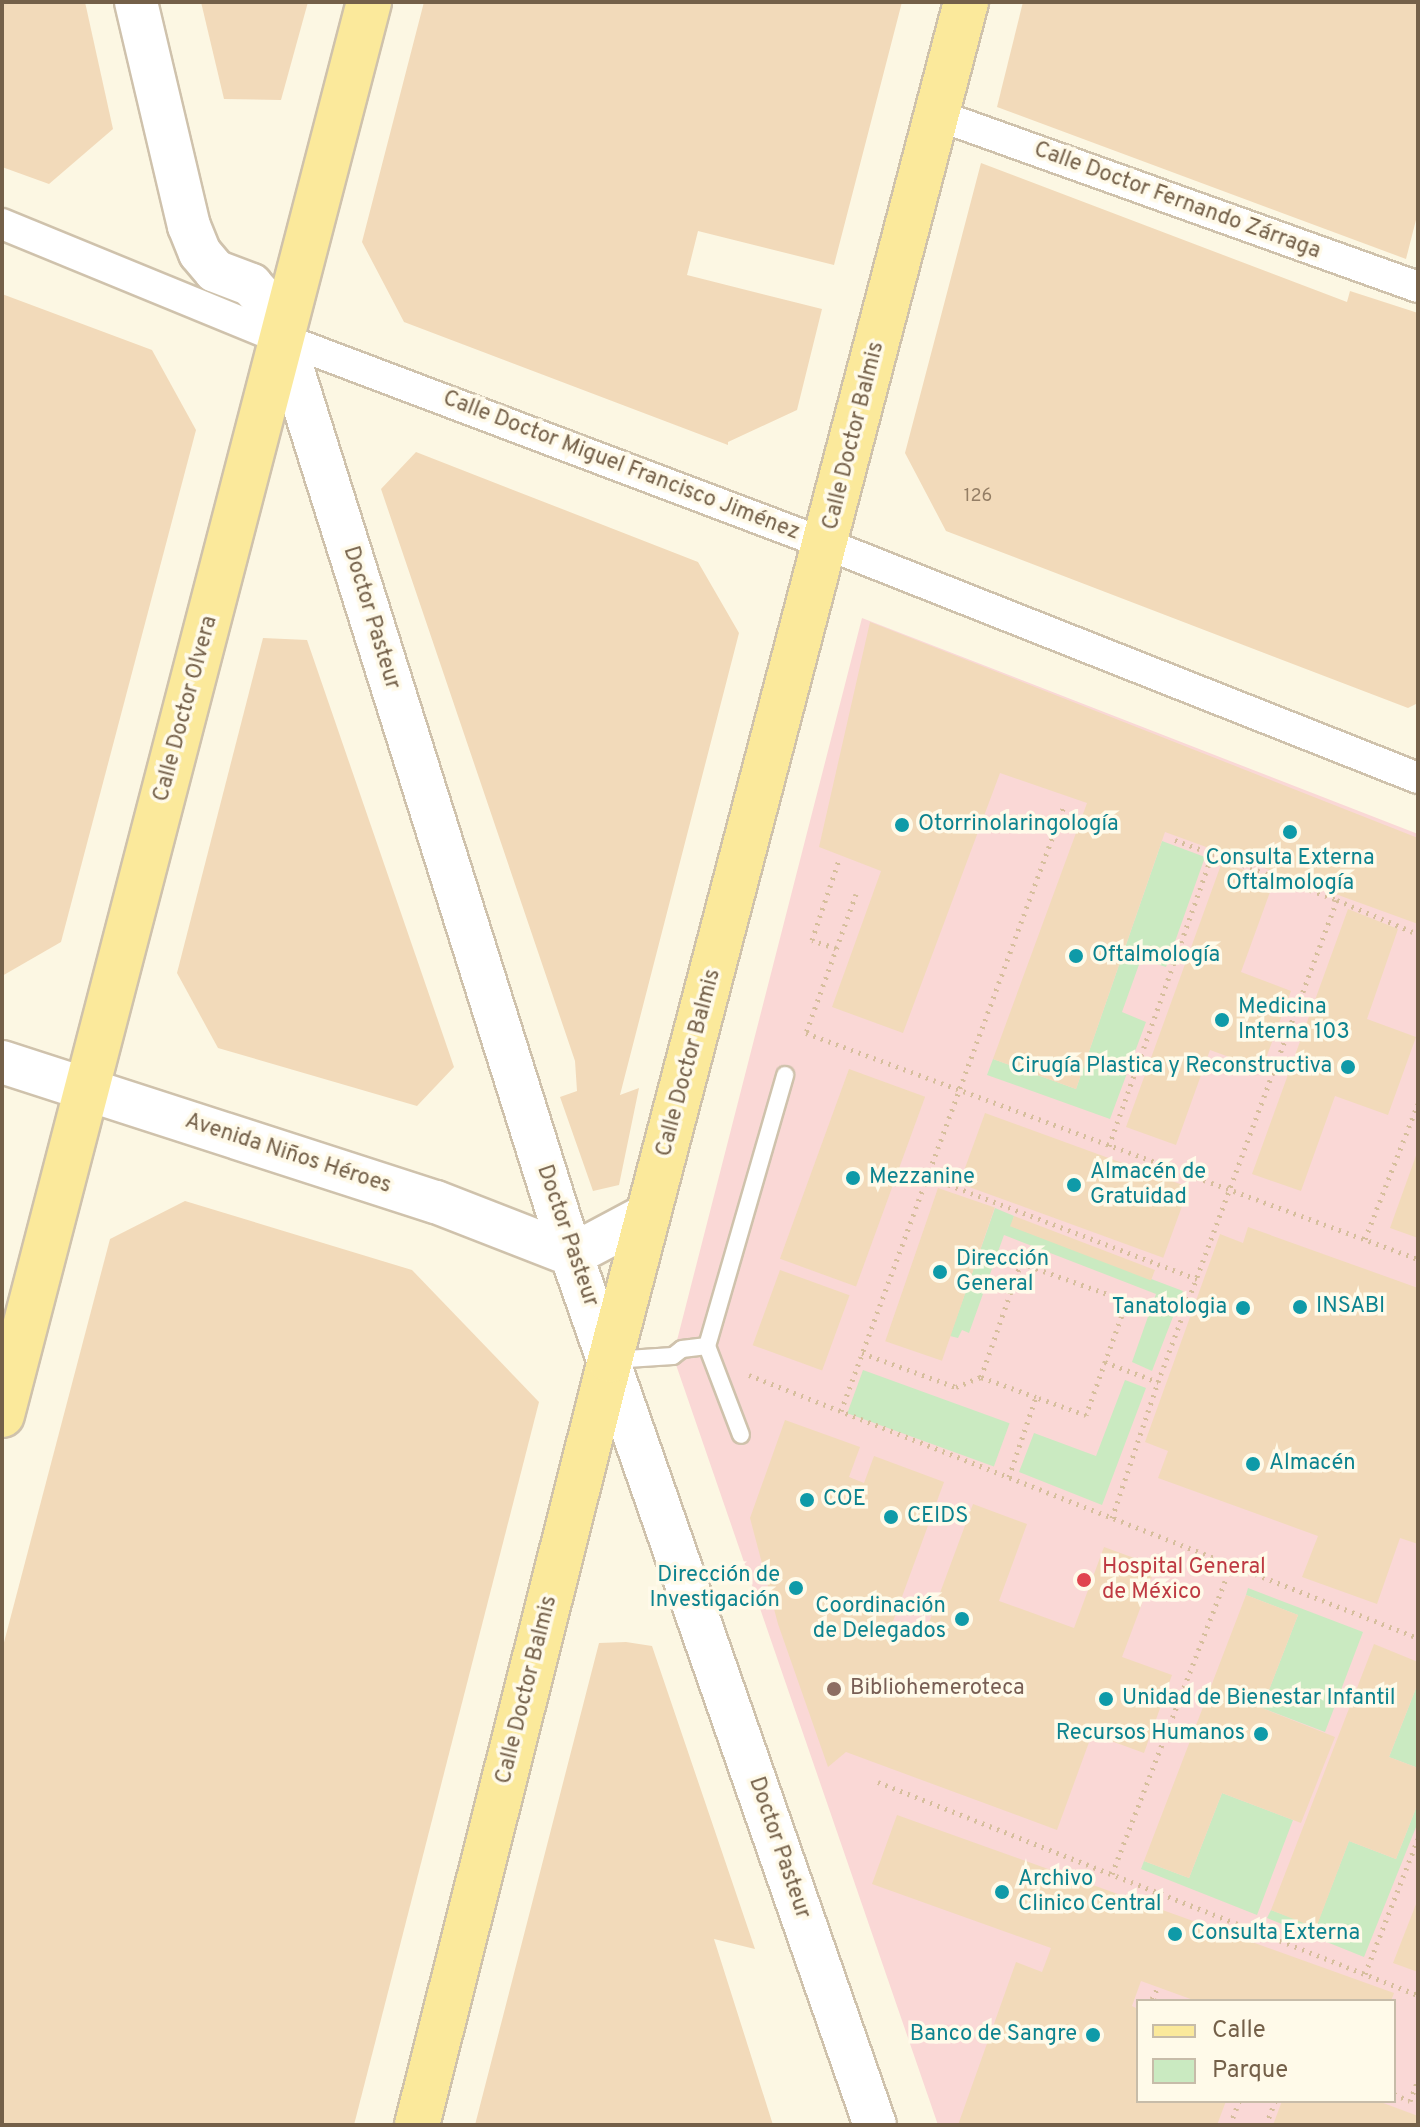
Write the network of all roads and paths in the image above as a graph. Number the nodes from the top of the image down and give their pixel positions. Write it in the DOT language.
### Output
graph roads {
  1 [pos="136,2"];
  2 [pos="369,2"];
  3 [pos="966,2"];
  4 [pos="937,115"];
  5 [pos="2,224"];
  6 [pos="1418,287"];
  7 [pos="283,339"];
  8 [pos="826,544"];
  9 [pos="1418,778"];
  10 [pos="1064,806"];
  11 [pos="1175,840"];
  12 [pos="1213,853"];
  13 [pos="839,860"];
  14 [pos="856,894"];
  15 [pos="1337,900"];
  16 [pos="1418,934"];
  17 [pos="836,948"];
  18 [pos="2,1062"];
  19 [pos="785,1075"];
  20 [pos="87,1089"];
  21 [pos="957,1090"];
  22 [pos="1418,1104"];
  23 [pos="1109,1146"];
  24 [pos="926,1176"];
  25 [pos="1230,1190"];
  26 [pos="649,1214"];
  27 [pos="1365,1239"];
  28 [pos="572,1255"];
  29 [pos="1418,1259"];
  30 [pos="1197,1279"];
  31 [pos="707,1346"];
  32 [pos="862,1353"];
  33 [pos="610,1360"];
  34 [pos="715,1361"];
  35 [pos="1105,1362"];
  36 [pos="981,1377"];
  37 [pos="1158,1382"];
  38 [pos="1036,1397"];
  39 [pos="841,1411"];
  40 [pos="2,1415"];
  41 [pos="741,1435"];
  42 [pos="1009,1477"];
  43 [pos="1112,1518"];
  44 [pos="1232,1563"];
  45 [pos="1418,1638"];
  46 [pos="878,1782"];
  47 [pos="1418,1839"];
  48 [pos="1112,1874"];
  49 [pos="1365,1974"];
  50 [pos="1158,1987"];
  51 [pos="1418,1995"];
  52 [pos="1152,1999"];
  53 [pos="1418,2081"];
  54 [pos="1396,2095"];
  55 [pos="1238,2103"];
  56 [pos="1274,2103"];
  57 [pos="417,2125"];
  58 [pos="875,2125"];
  59 [pos="1230,2125"];
  60 [pos="1266,2125"];
  1 -- 7 [label="street, Doctor Pasteur"];
  2 -- 7 [label="main road, Calle Doctor Olvera"];
  3 -- 4 [label="main road, Calle Doctor Balmis"];
  4 -- 6 [label="street, Calle Doctor Fernando Zárraga"];
  4 -- 8 [label="main road, Calle Doctor Balmis"];
  5 -- 7 [label="street, Calle Doctor Miguel Francisco Jiménez"];
  7 -- 8 [label="street, Calle Doctor Miguel Francisco Jiménez"];
  7 -- 20 [label="main road, Calle Doctor Olvera"];
  7 -- 28 [label="street, Doctor Pasteur"];
  8 -- 9 [label="street, Calle Doctor Miguel Francisco Jiménez"];
  8 -- 26 [label="main road, Calle Doctor Balmis"];
  10 -- 21 [label="path"];
  11 -- 12 [label="path"];
  12 -- 15 [label="path"];
  12 -- 23 [label="path"];
  13 -- 17 [label="path"];
  14 -- 17 [label="path"];
  15 -- 16 [label="path"];
  15 -- 25 [label="path"];
  17 -- 21 [label="path"];
  18 -- 20 [label="street, Avenida Niños Héroes"];
  19 -- 31 [label="lane"];
  20 -- 28 [label="street, Avenida Niños Héroes"];
  20 -- 40 [label="main road, Calle Doctor Olvera"];
  21 -- 23 [label="path"];
  21 -- 24 [label="path"];
  22 -- 27 [label="path"];
  23 -- 25 [label="path"];
  24 -- 30 [label="path"];
  24 -- 32 [label="path"];
  25 -- 27 [label="path"];
  25 -- 30 [label="path"];
  26 -- 28 [label="street"];
  26 -- 33 [label="main road, Calle Doctor Balmis"];
  27 -- 29 [label="path"];
  28 -- 33 [label="street, Doctor Pasteur"];
  30 -- 37 [label="path"];
  31 -- 33 [label="lane"];
  31 -- 34 [label="lane"];
  32 -- 36 [label="path"];
  32 -- 39 [label="path"];
  33 -- 57 [label="main road, Calle Doctor Balmis"];
  33 -- 58 [label="street, Doctor Pasteur"];
  34 -- 39 [label="path"];
  34 -- 41 [label="lane"];
  35 -- 36 [label="path"];
  35 -- 37 [label="path"];
  35 -- 38 [label="path"];
  36 -- 38 [label="path"];
  37 -- 43 [label="path"];
  38 -- 42 [label="path"];
  39 -- 42 [label="path"];
  42 -- 43 [label="path"];
  43 -- 44 [label="path"];
  44 -- 45 [label="path"];
  44 -- 48 [label="path"];
  46 -- 48 [label="path"];
  47 -- 49 [label="path"];
  48 -- 49 [label="path"];
  49 -- 51 [label="path"];
  50 -- 52 [label="path"];
  53 -- 54 [label="path"];
  55 -- 59 [label="path"];
  56 -- 60 [label="path"];
}
